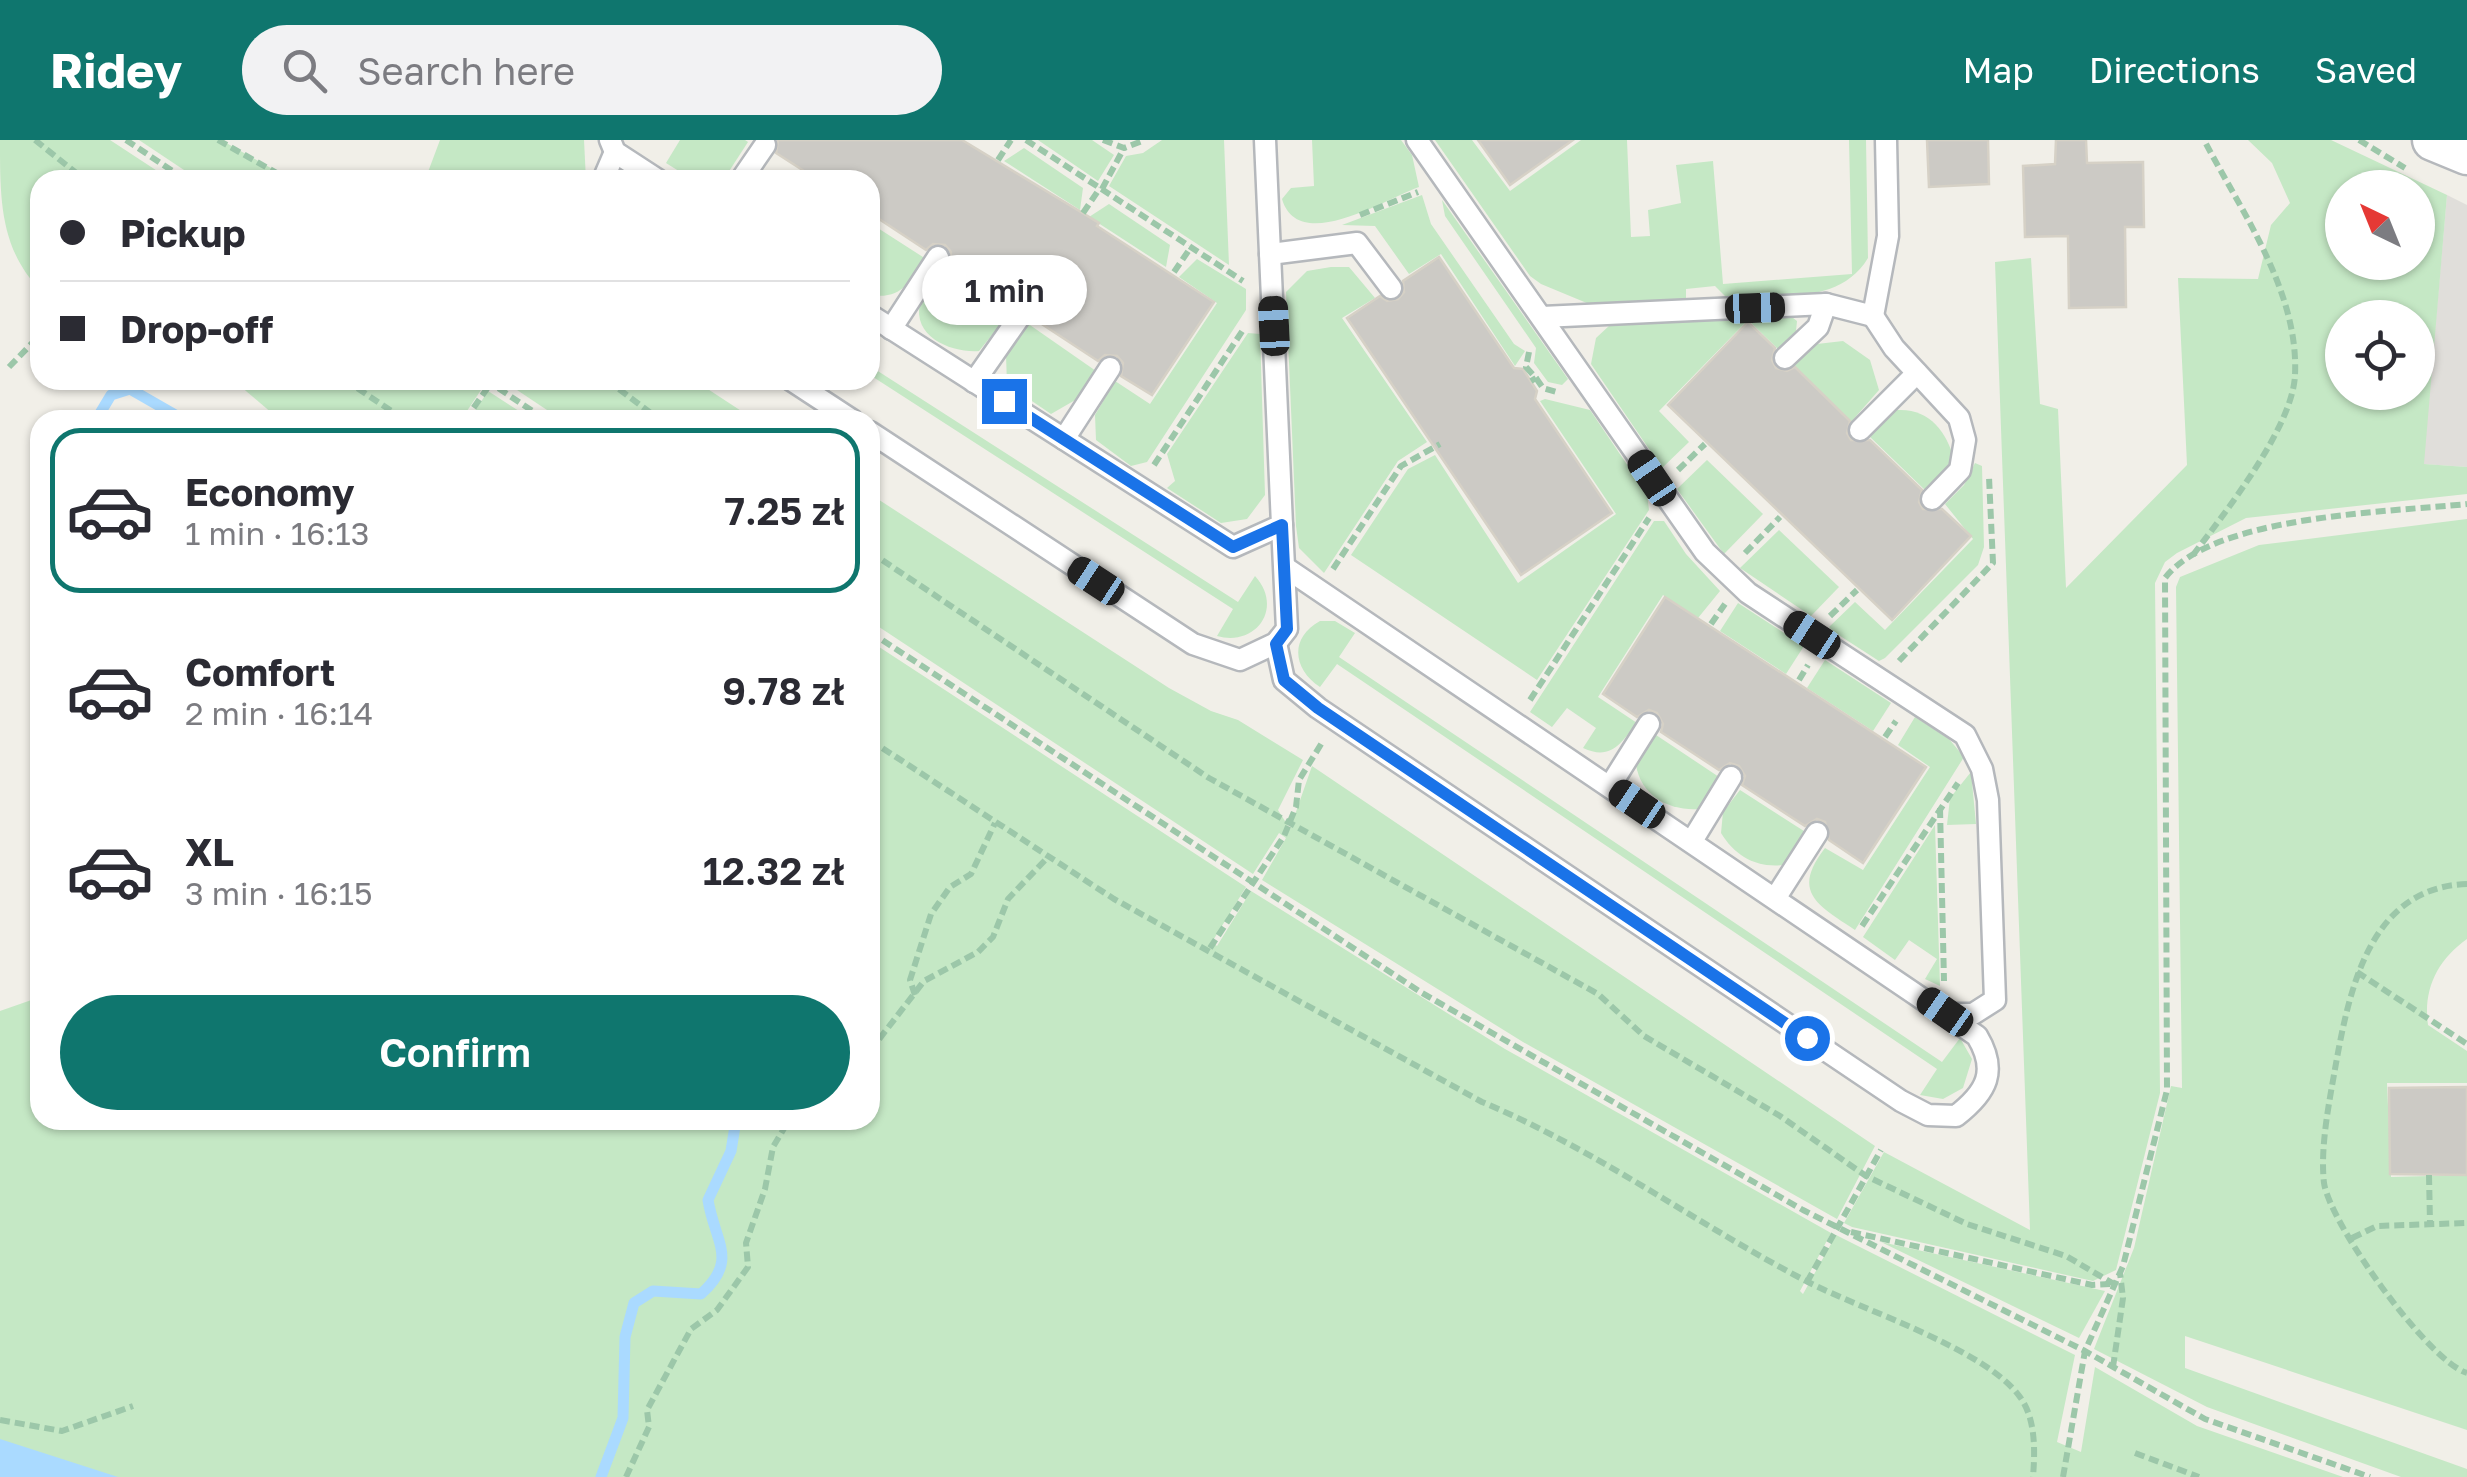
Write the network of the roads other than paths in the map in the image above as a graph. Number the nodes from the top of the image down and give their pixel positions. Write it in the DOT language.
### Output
graph roads {
  1 [pos="1266,140"];
  2 [pos="1417,140"];
  3 [pos="1886,140"];
  4 [pos="2433,140"];
  5 [pos="764,145"];
  6 [pos="612,146"];
  7 [pos="2467,154"];
  8 [pos="644,170"];
  9 [pos="748,170"];
  10 [pos="1270,254"];
  11 [pos="938,257"];
  12 [pos="1391,288"];
  13 [pos="1826,304"];
  14 [pos="1023,312"];
  15 [pos="1874,316"];
  16 [pos="1542,317"];
  17 [pos="880,322"];
  18 [pos="891,329"];
  19 [pos="1785,358"];
  20 [pos="1110,368"];
  21 [pos="1917,373"];
  22 [pos="974,382"];
  23 [pos="807,390"];
  24 [pos="837,410"];
  25 [pos="1860,430"];
  26 [pos="880,439"];
  27 [pos="1064,439"];
  28 [pos="1932,499"];
  29 [pos="1282,525"];
  30 [pos="1286,568"];
  31 [pos="1276,644"];
  32 [pos="1649,724"];
  33 [pos="1731,777"];
  34 [pos="1610,786"];
  35 [pos="1817,833"];
  36 [pos="1692,840"];
  37 [pos="1776,897"];
  38 [pos="1946,1013"];
  1 -- 10 [label="lane"];
  2 -- 16 [label="lane"];
  3 -- 15 [label="lane"];
  4 -- 7 [label="street"];
  5 -- 9 [label="lane"];
  6 -- 8 [label="lane"];
  10 -- 12 [label="lane"];
  10 -- 29 [label="lane"];
  11 -- 18 [label="lane"];
  13 -- 15 [label="lane"];
  13 -- 16 [label="lane"];
  13 -- 19 [label="lane"];
  14 -- 22 [label="lane"];
  15 -- 21 [label="lane"];
  16 -- 38 [label="lane"];
  17 -- 18 [label="lane"];
  18 -- 22 [label="lane"];
  20 -- 27 [label="lane"];
  21 -- 25 [label="lane"];
  21 -- 28 [label="lane"];
  22 -- 27 [label="lane"];
  23 -- 24 [label="lane"];
  26 -- 31 [label="lane"];
  27 -- 29 [label="lane"];
  29 -- 30 [label="lane"];
  30 -- 31 [label="lane"];
  30 -- 34 [label="lane"];
  31 -- 38 [label="lane"];
  32 -- 34 [label="lane"];
  33 -- 36 [label="lane"];
  34 -- 36 [label="lane"];
  35 -- 37 [label="lane"];
  36 -- 37 [label="lane"];
  37 -- 38 [label="lane"];
}
